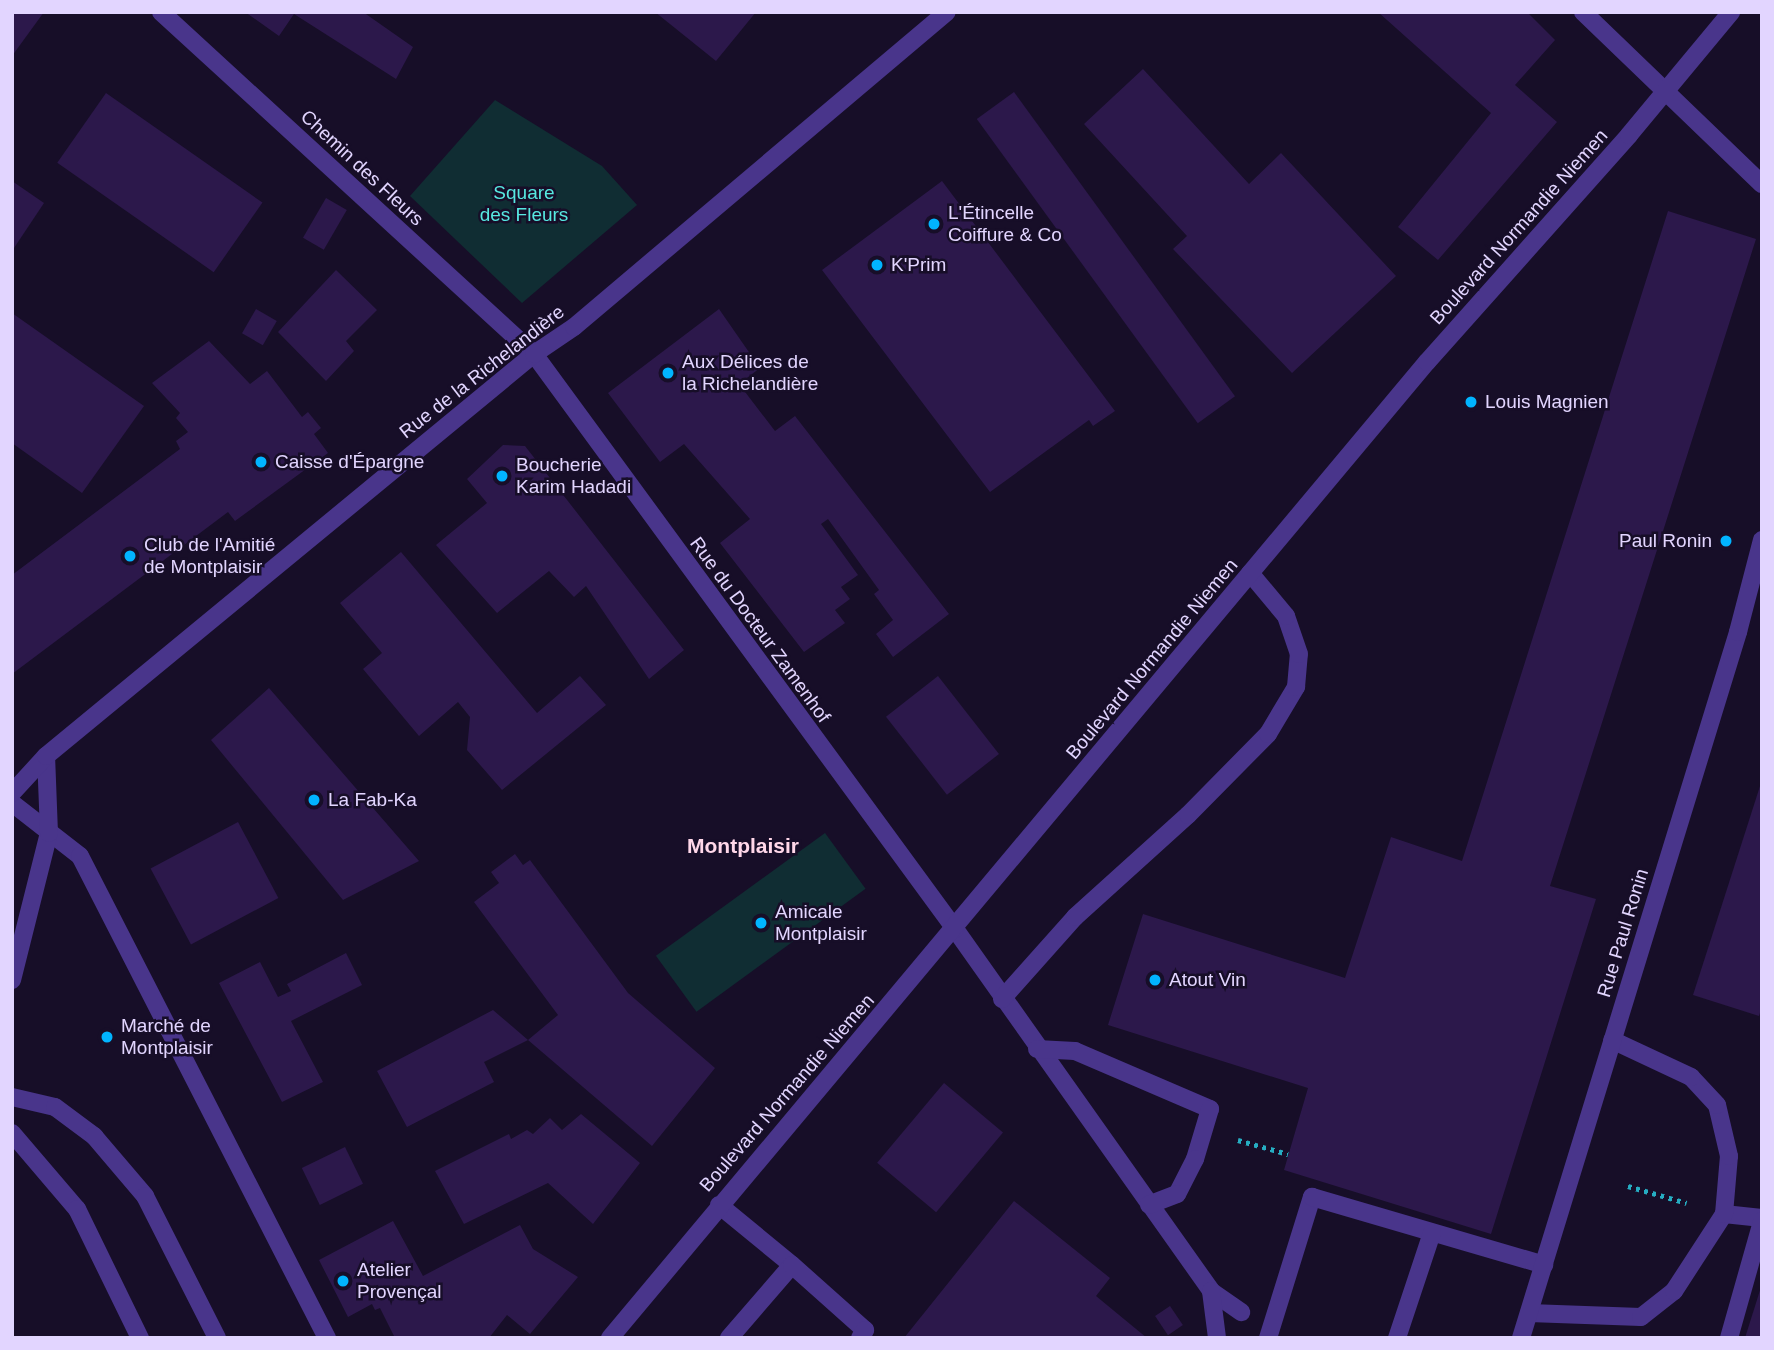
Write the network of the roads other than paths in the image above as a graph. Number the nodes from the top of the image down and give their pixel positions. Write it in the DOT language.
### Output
graph roads {
  1 [pos="161,12"];
  2 [pos="947,12"];
  3 [pos="1583,12"];
  4 [pos="1731,12"];
  5 [pos="1666,91"];
  6 [pos="1762,184"];
  7 [pos="534,354"];
  8 [pos="1762,540"];
  9 [pos="1250,573"];
  10 [pos="1756,584"];
  11 [pos="46,756"];
  12 [pos="12,793"];
  13 [pos="12,803"];
  14 [pos="49,833"];
  15 [pos="955,929"];
  16 [pos="12,980"];
  17 [pos="1002,999"];
  18 [pos="1612,1040"];
  19 [pos="1037,1049"];
  20 [pos="12,1097"];
  21 [pos="12,1133"];
  22 [pos="719,1205"];
  23 [pos="1149,1205"];
  24 [pos="1724,1214"];
  25 [pos="1762,1219"];
  26 [pos="1432,1233"];
  27 [pos="792,1265"];
  28 [pos="1544,1265"];
  29 [pos="1211,1291"];
  30 [pos="1241,1312"];
  31 [pos="1529,1313"];
  32 [pos="139,1338"];
  33 [pos="217,1338"];
  34 [pos="327,1338"];
  35 [pos="610,1338"];
  36 [pos="729,1338"];
  37 [pos="860,1338"];
  38 [pos="1217,1338"];
  39 [pos="1268,1338"];
  40 [pos="1397,1338"];
  41 [pos="1521,1338"];
  42 [pos="1729,1338"];
  1 -- 7 [label="street, Chemin des Fleurs"];
  2 -- 7 [label="street, Rue de la Richelandière"];
  3 -- 5 [label="street"];
  4 -- 5 [label="street, Boulevard Normandie Niemen"];
  5 -- 6 [label="street"];
  5 -- 9 [label="street, Boulevard Normandie Niemen"];
  7 -- 11 [label="street, Rue de la Richelandière"];
  7 -- 15 [label="street, Rue du Docteur Zamenhof"];
  8 -- 10 [label="street, Rue Paul Ronin"];
  9 -- 15 [label="street, Boulevard Normandie Niemen"];
  9 -- 17 [label="street"];
  10 -- 18 [label="street, Rue Paul Ronin"];
  11 -- 12 [label="street, Rue de la Richelandière"];
  11 -- 14 [label="street"];
  13 -- 14 [label="street"];
  14 -- 16 [label="street"];
  14 -- 34 [label="street"];
  15 -- 17 [label="street, Rue du Docteur Zamenhof"];
  15 -- 22 [label="street, Boulevard Normandie Niemen"];
  17 -- 19 [label="street, Rue du Docteur Zamenhof"];
  18 -- 24 [label="street"];
  18 -- 28 [label="street, Rue Paul Ronin"];
  19 -- 23 [label="street, Rue du Docteur Zamenhof"];
  19 -- 23 [label="street"];
  20 -- 33 [label="street"];
  21 -- 32 [label="street"];
  22 -- 27 [label="street"];
  22 -- 35 [label="street, Boulevard Normandie Niemen"];
  23 -- 29 [label="street, Rue du Docteur Zamenhof"];
  24 -- 25 [label="street"];
  24 -- 31 [label="street"];
  25 -- 42 [label="street"];
  26 -- 28 [label="street"];
  26 -- 39 [label="street"];
  26 -- 40 [label="street"];
  27 -- 36 [label="street"];
  27 -- 37 [label="street"];
  28 -- 31 [label="street, Rue Paul Ronin"];
  29 -- 30 [label="street"];
  29 -- 38 [label="street"];
  31 -- 41 [label="street, Rue Paul Ronin"];
}
